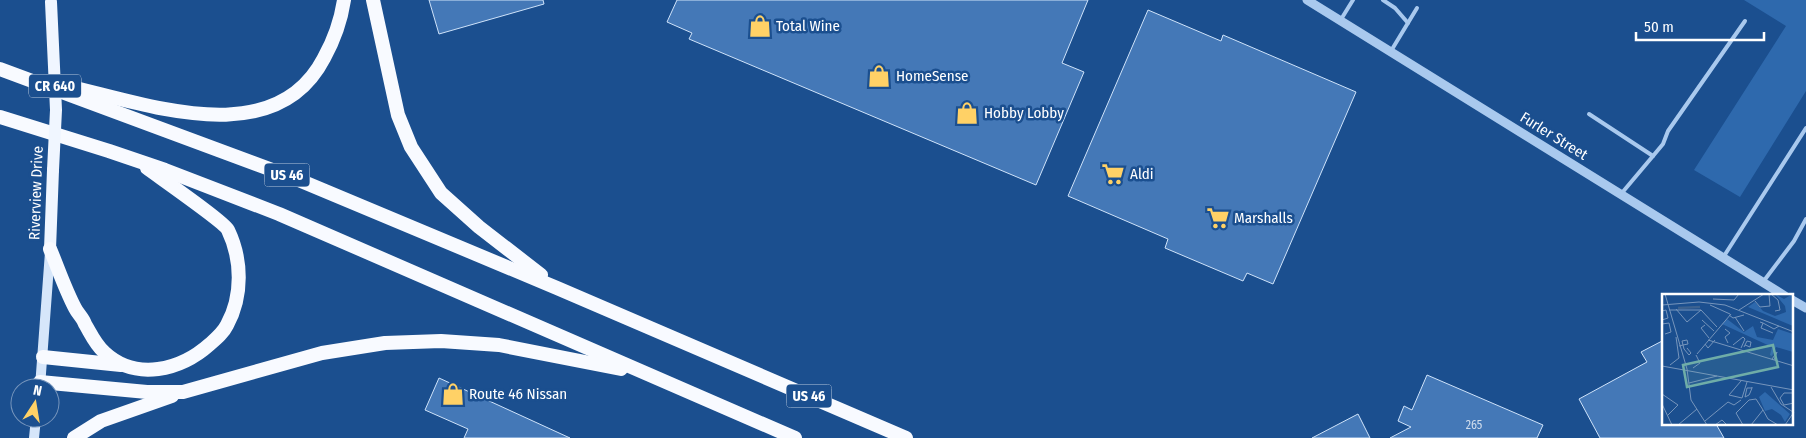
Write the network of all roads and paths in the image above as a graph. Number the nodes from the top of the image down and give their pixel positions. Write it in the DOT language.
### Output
graph roads {
  1 [pos="344,0"];
  2 [pos="373,0"];
  3 [pos="1307,0"];
  4 [pos="1353,0"];
  5 [pos="1383,0"];
  6 [pos="51,1"];
  7 [pos="1417,8"];
  8 [pos="1340,20"];
  9 [pos="1745,21"];
  10 [pos="1408,22"];
  11 [pos="1390,51"];
  12 [pos="6,71"];
  13 [pos="1589,114"];
  14 [pos="0,117"];
  15 [pos="1806,128"];
  16 [pos="1653,156"];
  17 [pos="136,160"];
  18 [pos="1622,194"];
  19 [pos="1806,219"];
  20 [pos="50,249"];
  21 [pos="1724,257"];
  22 [pos="1763,282"];
  23 [pos="557,288"];
  24 [pos="1782,294"];
  25 [pos="1794,301"];
  26 [pos="1806,308"];
  27 [pos="43,356"];
  28 [pos="127,366"];
  29 [pos="649,375"];
  30 [pos="41,378"];
  31 [pos="60,386"];
  32 [pos="183,392"];
  33 [pos="74,438"];
  34 [pos="795,438"];
  35 [pos="906,438"];
  1 -- 12 [label="highway"];
  2 -- 23 [label="highway"];
  3 -- 8 [label="street, Furler Street"];
  4 -- 8 [label="lane"];
  5 -- 10 [label="lane"];
  6 -- 20 [label="main road, Riverview Drive / CR 640, bridge"];
  7 -- 10 [label="lane"];
  8 -- 11 [label="street, Furler Street"];
  9 -- 16 [label="lane"];
  10 -- 11 [label="lane"];
  11 -- 18 [label="street, Furler Street"];
  12 -- 23 [label="highway, US 46"];
  13 -- 16 [label="lane"];
  14 -- 17 [label="highway, US 46"];
  15 -- 21 [label="lane"];
  16 -- 18 [label="lane"];
  17 -- 28 [label="highway"];
  17 -- 29 [label="highway, US 46"];
  18 -- 21 [label="street, Furler Street"];
  19 -- 22 [label="lane"];
  20 -- 27 [label="main road, Riverview Drive / CR 640"];
  20 -- 28 [label="highway"];
  21 -- 22 [label="street, Furler Street"];
  22 -- 24 [label="street, Furler Street"];
  23 -- 35 [label="highway, US 46"];
  25 -- 26 [label="street"];
  27 -- 28 [label="highway"];
  27 -- 30 [label="main road, Riverview Drive / CR 640"];
  29 -- 32 [label="highway"];
  29 -- 34 [label="highway, US 46"];
  31 -- 32 [label="highway"];
  32 -- 33 [label="highway"];
}
